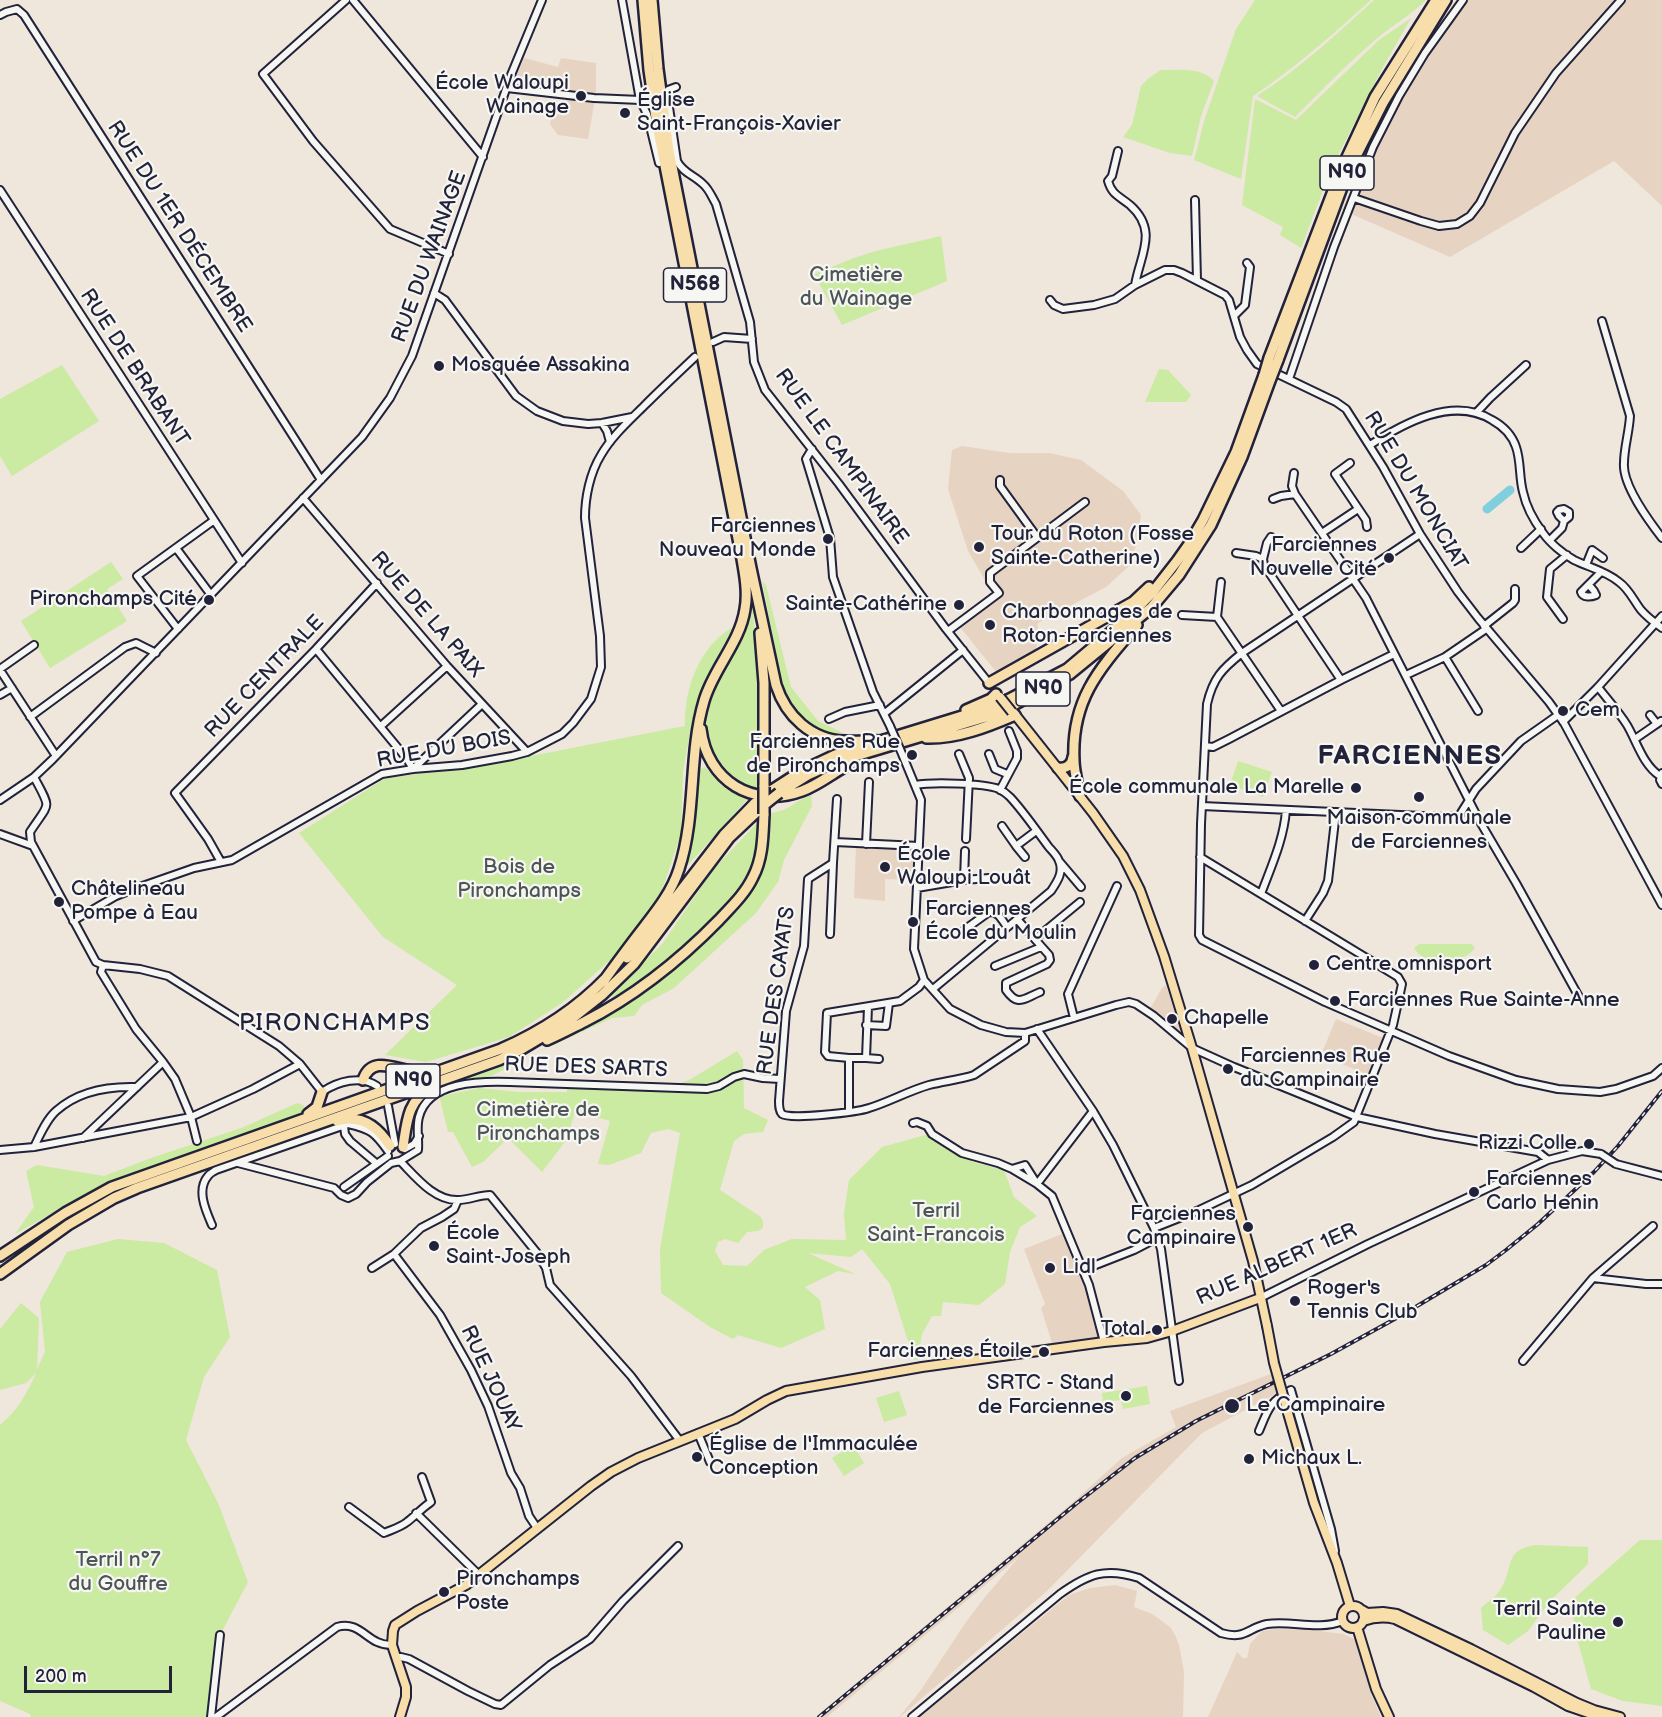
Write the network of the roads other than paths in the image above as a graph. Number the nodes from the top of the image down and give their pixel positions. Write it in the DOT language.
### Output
graph roads {
  1 [pos="346,0"];
  2 [pos="353,0"];
  3 [pos="542,0"];
  4 [pos="622,0"];
  5 [pos="643,0"];
  6 [pos="652,0"];
  7 [pos="1436,0"];
  8 [pos="1446,0"];
  9 [pos="1463,0"];
  10 [pos="1621,0"];
  11 [pos="0,15"];
  12 [pos="676,87"];
  13 [pos="507,88"];
  14 [pos="640,100"];
  15 [pos="1118,151"];
  16 [pos="483,157"];
  17 [pos="659,163"];
  18 [pos="0,190"];
  19 [pos="1354,198"];
  20 [pos="1195,200"];
  21 [pos="449,254"];
  22 [pos="1247,263"];
  23 [pos="1197,280"];
  24 [pos="1135,285"];
  25 [pos="434,293"];
  26 [pos="1050,300"];
  27 [pos="1233,316"];
  28 [pos="1602,321"];
  29 [pos="752,339"];
  30 [pos="713,342"];
  31 [pos="695,357"];
  32 [pos="1274,359"];
  33 [pos="1526,365"];
  34 [pos="1267,376"];
  35 [pos="1289,379"];
  36 [pos="1477,412"];
  37 [pos="632,417"];
  38 [pos="602,423"];
  39 [pos="610,442"];
  40 [pos="1370,445"];
  41 [pos="812,449"];
  42 [pos="1350,463"];
  43 [pos="1294,473"];
  44 [pos="321,480"];
  45 [pos="1000,480"];
  46 [pos="1295,494"];
  47 [pos="303,498"];
  48 [pos="1273,499"];
  49 [pos="1085,502"];
  50 [pos="1358,508"];
  51 [pos="213,521"];
  52 [pos="1564,521"];
  53 [pos="1367,527"];
  54 [pos="1541,529"];
  55 [pos="1322,533"];
  56 [pos="1420,534"];
  57 [pos="1037,537"];
  58 [pos="1271,537"];
  59 [pos="1662,538"];
  60 [pos="1550,540"];
  61 [pos="176,548"];
  62 [pos="1521,548"];
  63 [pos="1236,553"];
  64 [pos="1567,555"];
  65 [pos="1603,558"];
  66 [pos="1263,560"];
  67 [pos="1177,561"];
  68 [pos="242,563"];
  69 [pos="1586,565"];
  70 [pos="1601,572"];
  71 [pos="1353,579"];
  72 [pos="1221,582"];
  73 [pos="377,583"];
  74 [pos="1589,585"];
  75 [pos="754,586"];
  76 [pos="1515,589"];
  77 [pos="211,595"];
  78 [pos="1152,608"];
  79 [pos="1182,615"];
  80 [pos="1298,616"];
  81 [pos="1662,616"];
  82 [pos="1217,617"];
  83 [pos="1563,619"];
  84 [pos="1656,623"];
  85 [pos="1485,627"];
  86 [pos="1662,628"];
  87 [pos="178,629"];
  88 [pos="948,631"];
  89 [pos="34,645"];
  90 [pos="316,649"];
  91 [pos="963,650"];
  92 [pos="156,652"];
  93 [pos="1242,653"];
  94 [pos="1394,654"];
  95 [pos="1444,657"];
  96 [pos="447,666"];
  97 [pos="0,669"];
  98 [pos="1406,675"];
  99 [pos="1341,680"];
  100 [pos="989,683"];
  101 [pos="1598,687"];
  102 [pos="12,688"];
  103 [pos="0,695"];
  104 [pos="998,696"];
  105 [pos="482,704"];
  106 [pos="880,705"];
  107 [pos="1281,711"];
  108 [pos="1479,711"];
  109 [pos="885,713"];
  110 [pos="1014,714"];
  111 [pos="700,715"];
  112 [pos="1558,715"];
  113 [pos="1650,715"];
  114 [pos="30,717"];
  115 [pos="829,719"];
  116 [pos="1563,722"];
  117 [pos="1659,723"];
  118 [pos="381,726"];
  119 [pos="923,729"];
  120 [pos="1009,731"];
  121 [pos="917,738"];
  122 [pos="1635,739"];
  123 [pos="883,741"];
  124 [pos="1205,746"];
  125 [pos="870,751"];
  126 [pos="527,752"];
  127 [pos="959,754"];
  128 [pos="989,754"];
  129 [pos="1074,754"];
  130 [pos="56,756"];
  131 [pos="1058,768"];
  132 [pos="413,769"];
  133 [pos="1007,774"];
  134 [pos="1661,774"];
  135 [pos="34,777"];
  136 [pos="869,783"];
  137 [pos="1662,784"];
  138 [pos="915,785"];
  139 [pos="969,785"];
  140 [pos="766,789"];
  141 [pos="1000,790"];
  142 [pos="1080,796"];
  143 [pos="837,799"];
  144 [pos="1468,799"];
  145 [pos="0,800"];
  146 [pos="1202,806"];
  147 [pos="761,808"];
  148 [pos="1286,810"];
  149 [pos="1336,812"];
  150 [pos="1459,816"];
  151 [pos="1479,820"];
  152 [pos="1002,826"];
  153 [pos="1036,831"];
  154 [pos="0,834"];
  155 [pos="966,839"];
  156 [pos="835,842"];
  157 [pos="866,844"];
  158 [pos="33,846"];
  159 [pos="918,846"];
  160 [pos="1016,846"];
  161 [pos="965,851"];
  162 [pos="1025,857"];
  163 [pos="1200,857"];
  164 [pos="1059,861"];
  165 [pos="221,862"];
  166 [pos="833,863"];
  167 [pos="988,878"];
  168 [pos="964,880"];
  169 [pos="1118,886"];
  170 [pos="1081,887"];
  171 [pos="917,888"];
  172 [pos="1659,893"];
  173 [pos="1261,894"];
  174 [pos="1080,903"];
  175 [pos="1662,905"];
  176 [pos="1017,918"];
  177 [pos="73,921"];
  178 [pos="1305,921"];
  179 [pos="1007,927"];
  180 [pos="964,930"];
  181 [pos="830,934"];
  182 [pos="1035,939"];
  183 [pos="1041,947"];
  184 [pos="103,965"];
  185 [pos="995,966"];
  186 [pos="924,980"];
  187 [pos="603,982"];
  188 [pos="933,989"];
  189 [pos="1040,992"];
  190 [pos="1579,997"];
  191 [pos="889,1003"];
  192 [pos="868,1007"];
  193 [pos="1074,1018"];
  194 [pos="866,1025"];
  195 [pos="1037,1029"];
  196 [pos="1389,1030"];
  197 [pos="1025,1032"];
  198 [pos="1192,1048"];
  199 [pos="522,1049"];
  200 [pos="479,1058"];
  201 [pos="849,1058"];
  202 [pos="866,1058"];
  203 [pos="879,1059"];
  204 [pos="499,1060"];
  205 [pos="163,1062"];
  206 [pos="300,1064"];
  207 [pos="1662,1068"];
  208 [pos="780,1079"];
  209 [pos="363,1080"];
  210 [pos="377,1086"];
  211 [pos="137,1087"];
  212 [pos="322,1092"];
  213 [pos="388,1106"];
  214 [pos="849,1112"];
  215 [pos="1093,1112"];
  216 [pos="1357,1117"];
  217 [pos="191,1118"];
  218 [pos="913,1123"];
  219 [pos="344,1126"];
  220 [pos="264,1133"];
  221 [pos="291,1133"];
  222 [pos="419,1136"];
  223 [pos="83,1138"];
  224 [pos="197,1141"];
  225 [pos="34,1147"];
  226 [pos="395,1149"];
  227 [pos="0,1150"];
  228 [pos="263,1154"];
  229 [pos="400,1160"];
  230 [pos="1548,1160"];
  231 [pos="238,1163"];
  232 [pos="376,1163"];
  233 [pos="1012,1169"];
  234 [pos="265,1170"];
  235 [pos="1662,1176"];
  236 [pos="1037,1184"];
  237 [pos="344,1187"];
  238 [pos="1234,1194"];
  239 [pos="458,1200"];
  240 [pos="212,1225"];
  241 [pos="1653,1226"];
  242 [pos="1154,1228"];
  243 [pos="1157,1238"];
  244 [pos="394,1254"];
  245 [pos="0,1256"];
  246 [pos="372,1268"];
  247 [pos="1083,1270"];
  248 [pos="0,1274"];
  249 [pos="1593,1278"];
  250 [pos="1662,1284"];
  251 [pos="1260,1298"];
  252 [pos="1172,1331"];
  253 [pos="1104,1342"];
  254 [pos="1523,1361"];
  255 [pos="1179,1381"];
  256 [pos="1259,1431"];
  257 [pos="698,1433"];
  258 [pos="680,1441"];
  259 [pos="711,1462"];
  260 [pos="422,1477"];
  261 [pos="349,1507"];
  262 [pos="416,1513"];
  263 [pos="537,1528"];
  264 [pos="678,1546"];
  265 [pos="1337,1563"];
  266 [pos="479,1575"];
  267 [pos="1350,1606"];
  268 [pos="1362,1610"];
  269 [pos="1343,1621"];
  270 [pos="1360,1624"];
  271 [pos="220,1635"];
  272 [pos="392,1645"];
  273 [pos="397,1657"];
  274 [pos="211,1717"];
  275 [pos="216,1717"];
  276 [pos="400,1717"];
  277 [pos="912,1717"];
  278 [pos="1389,1717"];
  279 [pos="1600,1717"];
  280 [pos="1620,1717"];
  1 -- 21 [label="street"];
  2 -- 16 [label="street"];
  3 -- 13 [label="street, RUE DU WAINAGE"];
  4 -- 14 [label="street"];
  5 -- 111 [label="highway, N568"];
  6 -- 75 [label="highway, N568"];
  7 -- 32 [label="highway, N90"];
  8 -- 32 [label="highway, N90"];
  9 -- 19 [label="street"];
  10 -- 19 [label="street"];
  11 -- 44 [label="street, RUE DU 1ER DÉCEMBRE"];
  12 -- 29 [label="street, RUE LE CAMPINAIRE"];
  13 -- 14 [label="street"];
  13 -- 16 [label="street, RUE DU WAINAGE"];
  14 -- 17 [label="street"];
  15 -- 24 [label="street"];
  16 -- 21 [label="street, RUE DU WAINAGE"];
  18 -- 51 [label="street, RUE DE BRABANT"];
  19 -- 35 [label="street"];
  20 -- 23 [label="street"];
  21 -- 25 [label="street, RUE DU WAINAGE"];
  22 -- 27 [label="street"];
  23 -- 24 [label="street, RUE DU MONCIAT"];
  23 -- 27 [label="street, RUE DU MONCIAT"];
  24 -- 26 [label="street, RUE DU MONCIAT"];
  25 -- 38 [label="street"];
  25 -- 44 [label="street, RUE DU WAINAGE"];
  27 -- 35 [label="street, RUE DU MONCIAT"];
  28 -- 59 [label="street"];
  29 -- 30 [label="street"];
  29 -- 41 [label="street, RUE LE CAMPINAIRE"];
  31 -- 37 [label="street, RUE DU BOIS"];
  32 -- 34 [label="highway, N90, bridge"];
  33 -- 36 [label="street"];
  34 -- 67 [label="highway, N90"];
  34 -- 78 [label="highway, N90"];
  35 -- 40 [label="street, RUE DU MONCIAT"];
  36 -- 40 [label="street"];
  36 -- 54 [label="street"];
  37 -- 38 [label="street"];
  37 -- 39 [label="street, RUE DU BOIS"];
  38 -- 39 [label="street"];
  39 -- 126 [label="street, RUE DU BOIS"];
  40 -- 56 [label="street, RUE DU MONCIAT"];
  41 -- 88 [label="street, RUE LE CAMPINAIRE"];
  41 -- 106 [label="street"];
  42 -- 50 [label="street"];
  43 -- 46 [label="street"];
  44 -- 47 [label="street, RUE DU WAINAGE"];
  45 -- 57 [label="street"];
  46 -- 48 [label="street"];
  46 -- 55 [label="street"];
  47 -- 68 [label="street, RUE DU WAINAGE"];
  47 -- 73 [label="street, RUE DE LA PAIX"];
  49 -- 57 [label="street"];
  50 -- 53 [label="street"];
  50 -- 55 [label="street"];
  51 -- 61 [label="street"];
  51 -- 68 [label="street, RUE DE BRABANT"];
  52 -- 60 [label="street"];
  54 -- 60 [label="street"];
  54 -- 62 [label="street"];
  55 -- 71 [label="street"];
  56 -- 71 [label="street"];
  56 -- 85 [label="street, RUE DU MONCIAT"];
  57 -- 88 [label="street"];
  58 -- 66 [label="street"];
  60 -- 64 [label="street"];
  61 -- 77 [label="street"];
  61 -- 87 [label="street"];
  63 -- 66 [label="street"];
  64 -- 69 [label="street"];
  64 -- 83 [label="street"];
  65 -- 69 [label="street"];
  66 -- 80 [label="street"];
  67 -- 100 [label="highway"];
  67 -- 119 [label="highway, N90"];
  68 -- 77 [label="street, RUE DU WAINAGE"];
  69 -- 70 [label="street"];
  70 -- 74 [label="street"];
  70 -- 84 [label="street"];
  71 -- 80 [label="street"];
  71 -- 94 [label="street"];
  72 -- 82 [label="street"];
  73 -- 90 [label="street, RUE CENTRALE"];
  73 -- 96 [label="street, RUE DE LA PAIX"];
  75 -- 123 [label="highway"];
  75 -- 140 [label="highway"];
  76 -- 85 [label="street"];
  77 -- 87 [label="street, RUE DU WAINAGE"];
  78 -- 121 [label="highway, N90"];
  78 -- 129 [label="highway"];
  79 -- 82 [label="street"];
  80 -- 93 [label="street"];
  80 -- 99 [label="street"];
  81 -- 84 [label="street"];
  82 -- 93 [label="street"];
  84 -- 86 [label="street"];
  84 -- 101 [label="street"];
  85 -- 95 [label="street"];
  85 -- 112 [label="street, RUE DU MONCIAT"];
  87 -- 92 [label="street, RUE DU WAINAGE"];
  88 -- 91 [label="street, RUE LE CAMPINAIRE"];
  89 -- 97 [label="street"];
  90 -- 118 [label="street"];
  90 -- 165 [label="street, RUE CENTRALE"];
  91 -- 100 [label="street, RUE LE CAMPINAIRE"];
  91 -- 109 [label="street"];
  92 -- 114 [label="street"];
  92 -- 130 [label="street, RUE DU WAINAGE"];
  93 -- 107 [label="street"];
  93 -- 124 [label="street"];
  94 -- 98 [label="street"];
  94 -- 99 [label="street"];
  95 -- 98 [label="street"];
  95 -- 108 [label="street"];
  96 -- 105 [label="street, RUE DE LA PAIX"];
  96 -- 118 [label="street"];
  97 -- 102 [label="street"];
  98 -- 144 [label="street"];
  99 -- 107 [label="street"];
  100 -- 104 [label="main road, RUE LE CAMPINAIRE"];
  101 -- 116 [label="street"];
  101 -- 122 [label="street"];
  102 -- 103 [label="street"];
  102 -- 114 [label="street"];
  104 -- 110 [label="main road, RUE LE CAMPINAIRE, bridge"];
  104 -- 119 [label="highway"];
  105 -- 126 [label="street, RUE DE LA PAIX"];
  105 -- 132 [label="street"];
  106 -- 109 [label="street"];
  106 -- 115 [label="street"];
  107 -- 124 [label="street"];
  109 -- 138 [label="street, bridge"];
  110 -- 121 [label="highway"];
  110 -- 131 [label="main road"];
  111 -- 125 [label="highway"];
  111 -- 187 [label="highway"];
  112 -- 116 [label="street, RUE DU MONCIAT"];
  112 -- 144 [label="street"];
  113 -- 117 [label="street"];
  114 -- 130 [label="street"];
  116 -- 172 [label="street, RUE DU MONCIAT"];
  117 -- 122 [label="street"];
  118 -- 132 [label="street"];
  119 -- 123 [label="highway, N90"];
  120 -- 133 [label="street"];
  121 -- 125 [label="highway, N90"];
  122 -- 134 [label="street"];
  123 -- 140 [label="highway, N90"];
  124 -- 146 [label="street"];
  125 -- 147 [label="highway, N90, bridge"];
  126 -- 132 [label="street, RUE DU BOIS"];
  127 -- 139 [label="street"];
  128 -- 133 [label="street"];
  129 -- 131 [label="highway"];
  129 -- 142 [label="highway"];
  130 -- 135 [label="street, RUE DU WAINAGE"];
  131 -- 142 [label="main road"];
  132 -- 165 [label="street, RUE DU BOIS"];
  133 -- 141 [label="street"];
  134 -- 137 [label="street"];
  135 -- 145 [label="street, RUE DU WAINAGE"];
  135 -- 158 [label="street"];
  136 -- 157 [label="street"];
  138 -- 139 [label="street"];
  138 -- 159 [label="street"];
  139 -- 141 [label="street"];
  139 -- 155 [label="street"];
  140 -- 147 [label="highway, bridge"];
  140 -- 147 [label="highway, N90, bridge"];
  141 -- 153 [label="street"];
  142 -- 198 [label="main road"];
  143 -- 156 [label="street, RUE DES CAYATS"];
  144 -- 150 [label="street"];
  144 -- 151 [label="street"];
  146 -- 148 [label="street"];
  146 -- 163 [label="street"];
  147 -- 187 [label="highway, N90"];
  147 -- 199 [label="highway, N90"];
  147 -- 199 [label="highway"];
  148 -- 149 [label="street"];
  148 -- 173 [label="street"];
  149 -- 150 [label="street"];
  149 -- 178 [label="street"];
  150 -- 151 [label="street"];
  151 -- 190 [label="street"];
  152 -- 160 [label="street"];
  153 -- 160 [label="street"];
  153 -- 164 [label="street"];
  154 -- 158 [label="street"];
  156 -- 157 [label="street"];
  156 -- 166 [label="street, RUE DES CAYATS"];
  157 -- 159 [label="street"];
  158 -- 177 [label="street"];
  159 -- 171 [label="street"];
  160 -- 162 [label="street"];
  161 -- 168 [label="street"];
  163 -- 173 [label="street"];
  163 -- 196 [label="street"];
  164 -- 170 [label="street"];
  164 -- 176 [label="street"];
  165 -- 177 [label="street, RUE DU BOIS"];
  166 -- 181 [label="street, RUE DES CAYATS"];
  166 -- 208 [label="street, RUE DES CAYATS"];
  167 -- 168 [label="street"];
  168 -- 171 [label="street"];
  169 -- 193 [label="street"];
  171 -- 186 [label="street"];
  172 -- 175 [label="street, RUE DU MONCIAT"];
  173 -- 178 [label="street"];
  174 -- 182 [label="street"];
  176 -- 179 [label="street"];
  176 -- 182 [label="street"];
  177 -- 184 [label="street"];
  178 -- 196 [label="street"];
  179 -- 180 [label="street"];
  179 -- 188 [label="street"];
  182 -- 183 [label="street"];
  183 -- 185 [label="street"];
  183 -- 189 [label="street"];
  184 -- 205 [label="street"];
  184 -- 206 [label="street"];
  186 -- 188 [label="street"];
  186 -- 191 [label="street"];
  187 -- 200 [label="highway, N90"];
  188 -- 197 [label="street"];
  191 -- 192 [label="street"];
  191 -- 194 [label="street"];
  192 -- 194 [label="street"];
  192 -- 201 [label="street"];
  193 -- 195 [label="street"];
  193 -- 198 [label="street"];
  194 -- 202 [label="street"];
  195 -- 197 [label="street"];
  195 -- 215 [label="street"];
  196 -- 207 [label="street"];
  196 -- 216 [label="street"];
  197 -- 214 [label="street"];
  198 -- 216 [label="street"];
  198 -- 238 [label="main road"];
  199 -- 204 [label="highway, N90"];
  200 -- 209 [label="highway"];
  200 -- 220 [label="highway, N90"];
  201 -- 202 [label="street"];
  201 -- 214 [label="street"];
  202 -- 203 [label="street"];
  204 -- 221 [label="highway, N90"];
  204 -- 226 [label="highway"];
  205 -- 211 [label="street"];
  205 -- 217 [label="street"];
  206 -- 212 [label="street"];
  206 -- 217 [label="street"];
  208 -- 214 [label="street, RUE DES CAYATS"];
  208 -- 222 [label="street, RUE DES SARTS"];
  209 -- 210 [label="street"];
  209 -- 212 [label="street"];
  211 -- 223 [label="street"];
  211 -- 225 [label="street"];
  212 -- 220 [label="highway"];
  213 -- 226 [label="street"];
  215 -- 236 [label="street"];
  215 -- 242 [label="street"];
  216 -- 230 [label="street"];
  216 -- 238 [label="street"];
  217 -- 223 [label="street"];
  217 -- 224 [label="street"];
  218 -- 233 [label="street"];
  219 -- 226 [label="street"];
  219 -- 228 [label="street"];
  219 -- 232 [label="street"];
  220 -- 245 [label="highway, N90"];
  221 -- 226 [label="highway"];
  221 -- 248 [label="highway, N90"];
  222 -- 226 [label="street"];
  222 -- 229 [label="street"];
  223 -- 225 [label="street"];
  225 -- 227 [label="street"];
  226 -- 229 [label="street"];
  226 -- 229 [label="street"];
  226 -- 232 [label="street"];
  228 -- 231 [label="street"];
  228 -- 234 [label="street"];
  229 -- 234 [label="street"];
  229 -- 239 [label="street"];
  230 -- 235 [label="street, RUE ALBERT 1ER, bridge"];
  230 -- 251 [label="street, RUE ALBERT 1ER"];
  231 -- 234 [label="street"];
  231 -- 240 [label="street"];
  232 -- 237 [label="street"];
  233 -- 236 [label="street"];
  233 -- 236 [label="street"];
  236 -- 247 [label="street"];
  238 -- 242 [label="street"];
  238 -- 251 [label="main road"];
  239 -- 244 [label="street"];
  239 -- 258 [label="street"];
  241 -- 249 [label="street"];
  242 -- 243 [label="street"];
  243 -- 247 [label="street"];
  243 -- 252 [label="street"];
  244 -- 246 [label="street"];
  244 -- 263 [label="street, RUE JOUAY"];
  247 -- 253 [label="street"];
  249 -- 250 [label="street"];
  249 -- 254 [label="street"];
  251 -- 252 [label="main road, RUE ALBERT 1ER"];
  251 -- 265 [label="main road, bridge"];
  252 -- 253 [label="main road, RUE ALBERT 1ER"];
  252 -- 255 [label="street"];
  253 -- 257 [label="main road, RUE ALBERT 1ER"];
  256 -- 265 [label="street"];
  257 -- 258 [label="main road, RUE ALBERT 1ER"];
  257 -- 259 [label="street"];
  258 -- 263 [label="main road, RUE ALBERT 1ER"];
  260 -- 262 [label="street"];
  261 -- 262 [label="street"];
  262 -- 266 [label="street"];
  263 -- 266 [label="main road, RUE ALBERT 1ER"];
  264 -- 273 [label="street"];
  265 -- 267 [label="main road"];
  266 -- 272 [label="main road, RUE ALBERT 1ER"];
  267 -- 268 [label="main road"];
  267 -- 269 [label="main road"];
  268 -- 270 [label="main road"];
  268 -- 280 [label="main road"];
  269 -- 270 [label="main road"];
  269 -- 277 [label="street"];
  270 -- 278 [label="main road"];
  270 -- 279 [label="main road"];
  271 -- 274 [label="street"];
  272 -- 273 [label="main road"];
  272 -- 275 [label="street"];
  273 -- 276 [label="main road"];
}
